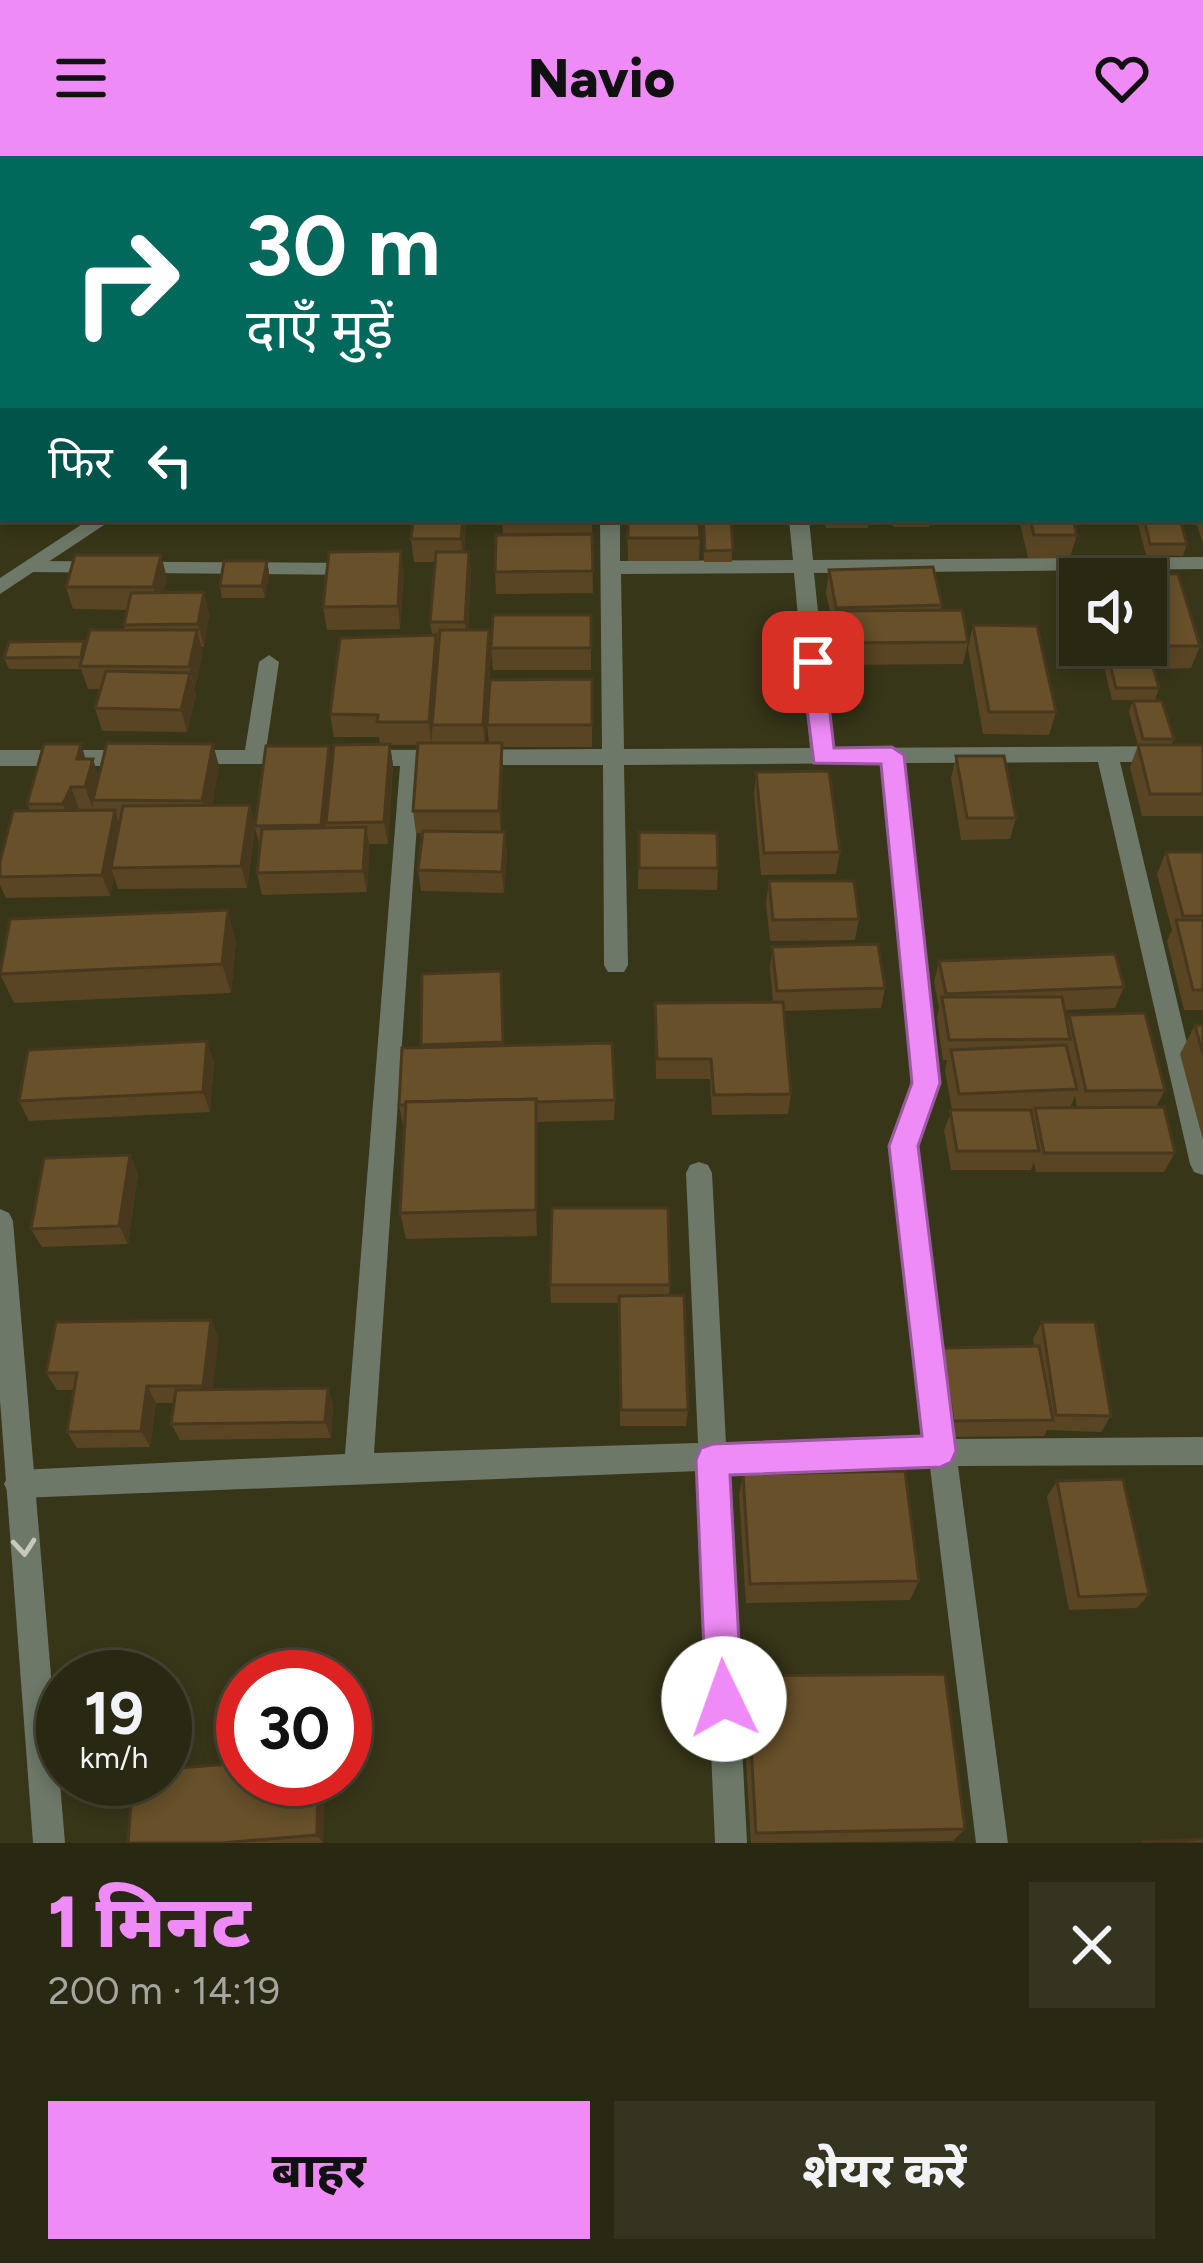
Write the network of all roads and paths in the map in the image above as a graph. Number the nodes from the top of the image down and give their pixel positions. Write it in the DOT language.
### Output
graph roads {
  1 [pos="99,522"];
  2 [pos="610,522"];
  3 [pos="799,522"];
  4 [pos="1203,563"];
  5 [pos="803,566"];
  6 [pos="34,567"];
  7 [pos="388,568"];
  8 [pos="610,568"];
  9 [pos="0,587"];
  10 [pos="269,662"];
  11 [pos="1107,754"];
  12 [pos="1203,754"];
  13 [pos="892,755"];
  14 [pos="614,757"];
  15 [pos="822,757"];
  16 [pos="0,758"];
  17 [pos="254,758"];
  18 [pos="411,758"];
  19 [pos="616,965"];
  20 [pos="1203,1046"];
  21 [pos="1175,1047"];
  22 [pos="1203,1164"];
  23 [pos="699,1174"];
  24 [pos="0,1221"];
  25 [pos="940,1451"];
  26 [pos="1203,1451"];
  27 [pos="713,1460"];
  28 [pos="359,1465"];
  29 [pos="19,1484"];
  30 [pos="50,1843"];
  31 [pos="731,1843"];
  32 [pos="992,1843"];
  1 -- 6 [label="street"];
  2 -- 8 [label="street"];
  3 -- 5 [label="street"];
  4 -- 5 [label="street"];
  5 -- 8 [label="street"];
  5 -- 15 [label="street"];
  6 -- 7 [label="street"];
  6 -- 9 [label="street"];
  8 -- 14 [label="street"];
  10 -- 17 [label="street"];
  11 -- 12 [label="street"];
  11 -- 13 [label="street"];
  11 -- 21 [label="street"];
  13 -- 15 [label="street"];
  13 -- 25 [label="street"];
  14 -- 15 [label="street"];
  14 -- 18 [label="street"];
  14 -- 19 [label="street"];
  16 -- 17 [label="street"];
  17 -- 18 [label="street"];
  18 -- 28 [label="street"];
  20 -- 21 [label="street"];
  21 -- 22 [label="street"];
  23 -- 27 [label="street"];
  24 -- 29 [label="street"];
  25 -- 26 [label="street"];
  25 -- 27 [label="street"];
  25 -- 32 [label="street"];
  27 -- 28 [label="street"];
  27 -- 31 [label="street"];
  28 -- 29 [label="street"];
  29 -- 30 [label="street, one-way"];
}
